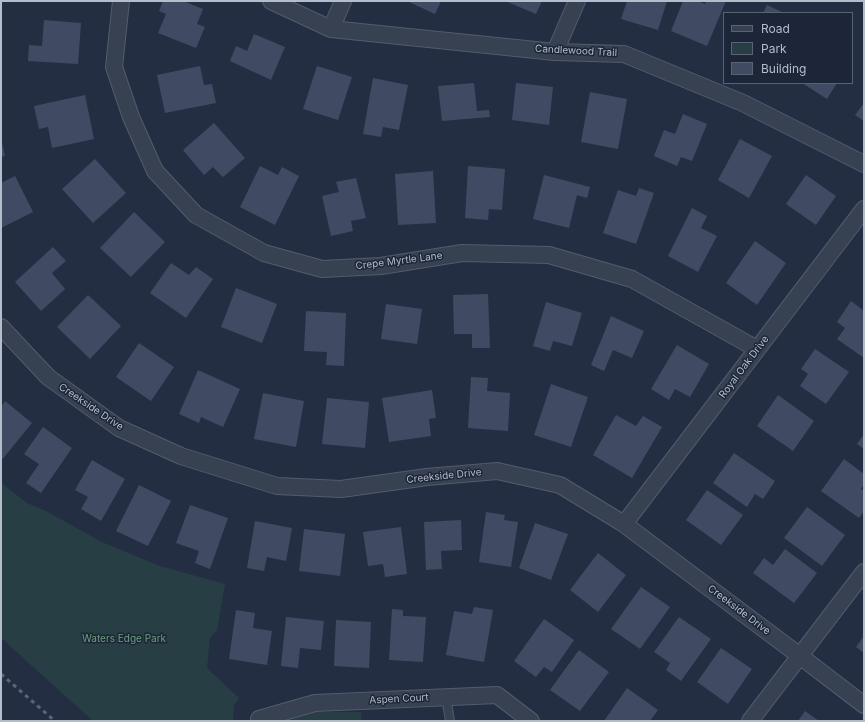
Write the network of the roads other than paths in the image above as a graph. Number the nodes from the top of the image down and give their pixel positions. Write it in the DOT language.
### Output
graph roads {
  1 [pos="122,1"];
  2 [pos="271,1"];
  3 [pos="343,1"];
  4 [pos="577,1"];
  5 [pos="331,30"];
  6 [pos="555,52"];
  7 [pos="864,164"];
  8 [pos="864,209"];
  9 [pos="1,327"];
  10 [pos="757,349"];
  11 [pos="624,524"];
  12 [pos="864,572"];
  13 [pos="800,656"];
  14 [pos="446,697"];
  15 [pos="864,705"];
  16 [pos="260,719"];
  17 [pos="450,721"];
  18 [pos="532,721"];
  19 [pos="750,721"];
  1 -- 10 [label="street, Crepe Myrtle Lane"];
  2 -- 5 [label="street, Candlewood Trail"];
  3 -- 5 [label="street"];
  4 -- 6 [label="street"];
  5 -- 6 [label="street, Candlewood Trail"];
  6 -- 7 [label="street, Candlewood Trail"];
  8 -- 10 [label="street, Royal Oak Drive"];
  9 -- 11 [label="street, Creekside Drive"];
  10 -- 11 [label="street, Royal Oak Drive"];
  11 -- 13 [label="street, Creekside Drive"];
  12 -- 13 [label="street"];
  13 -- 15 [label="street, Creekside Drive"];
  13 -- 19 [label="street"];
  14 -- 16 [label="street, Aspen Court"];
  14 -- 17 [label="lane"];
  14 -- 18 [label="street, Aspen Court"];
}
